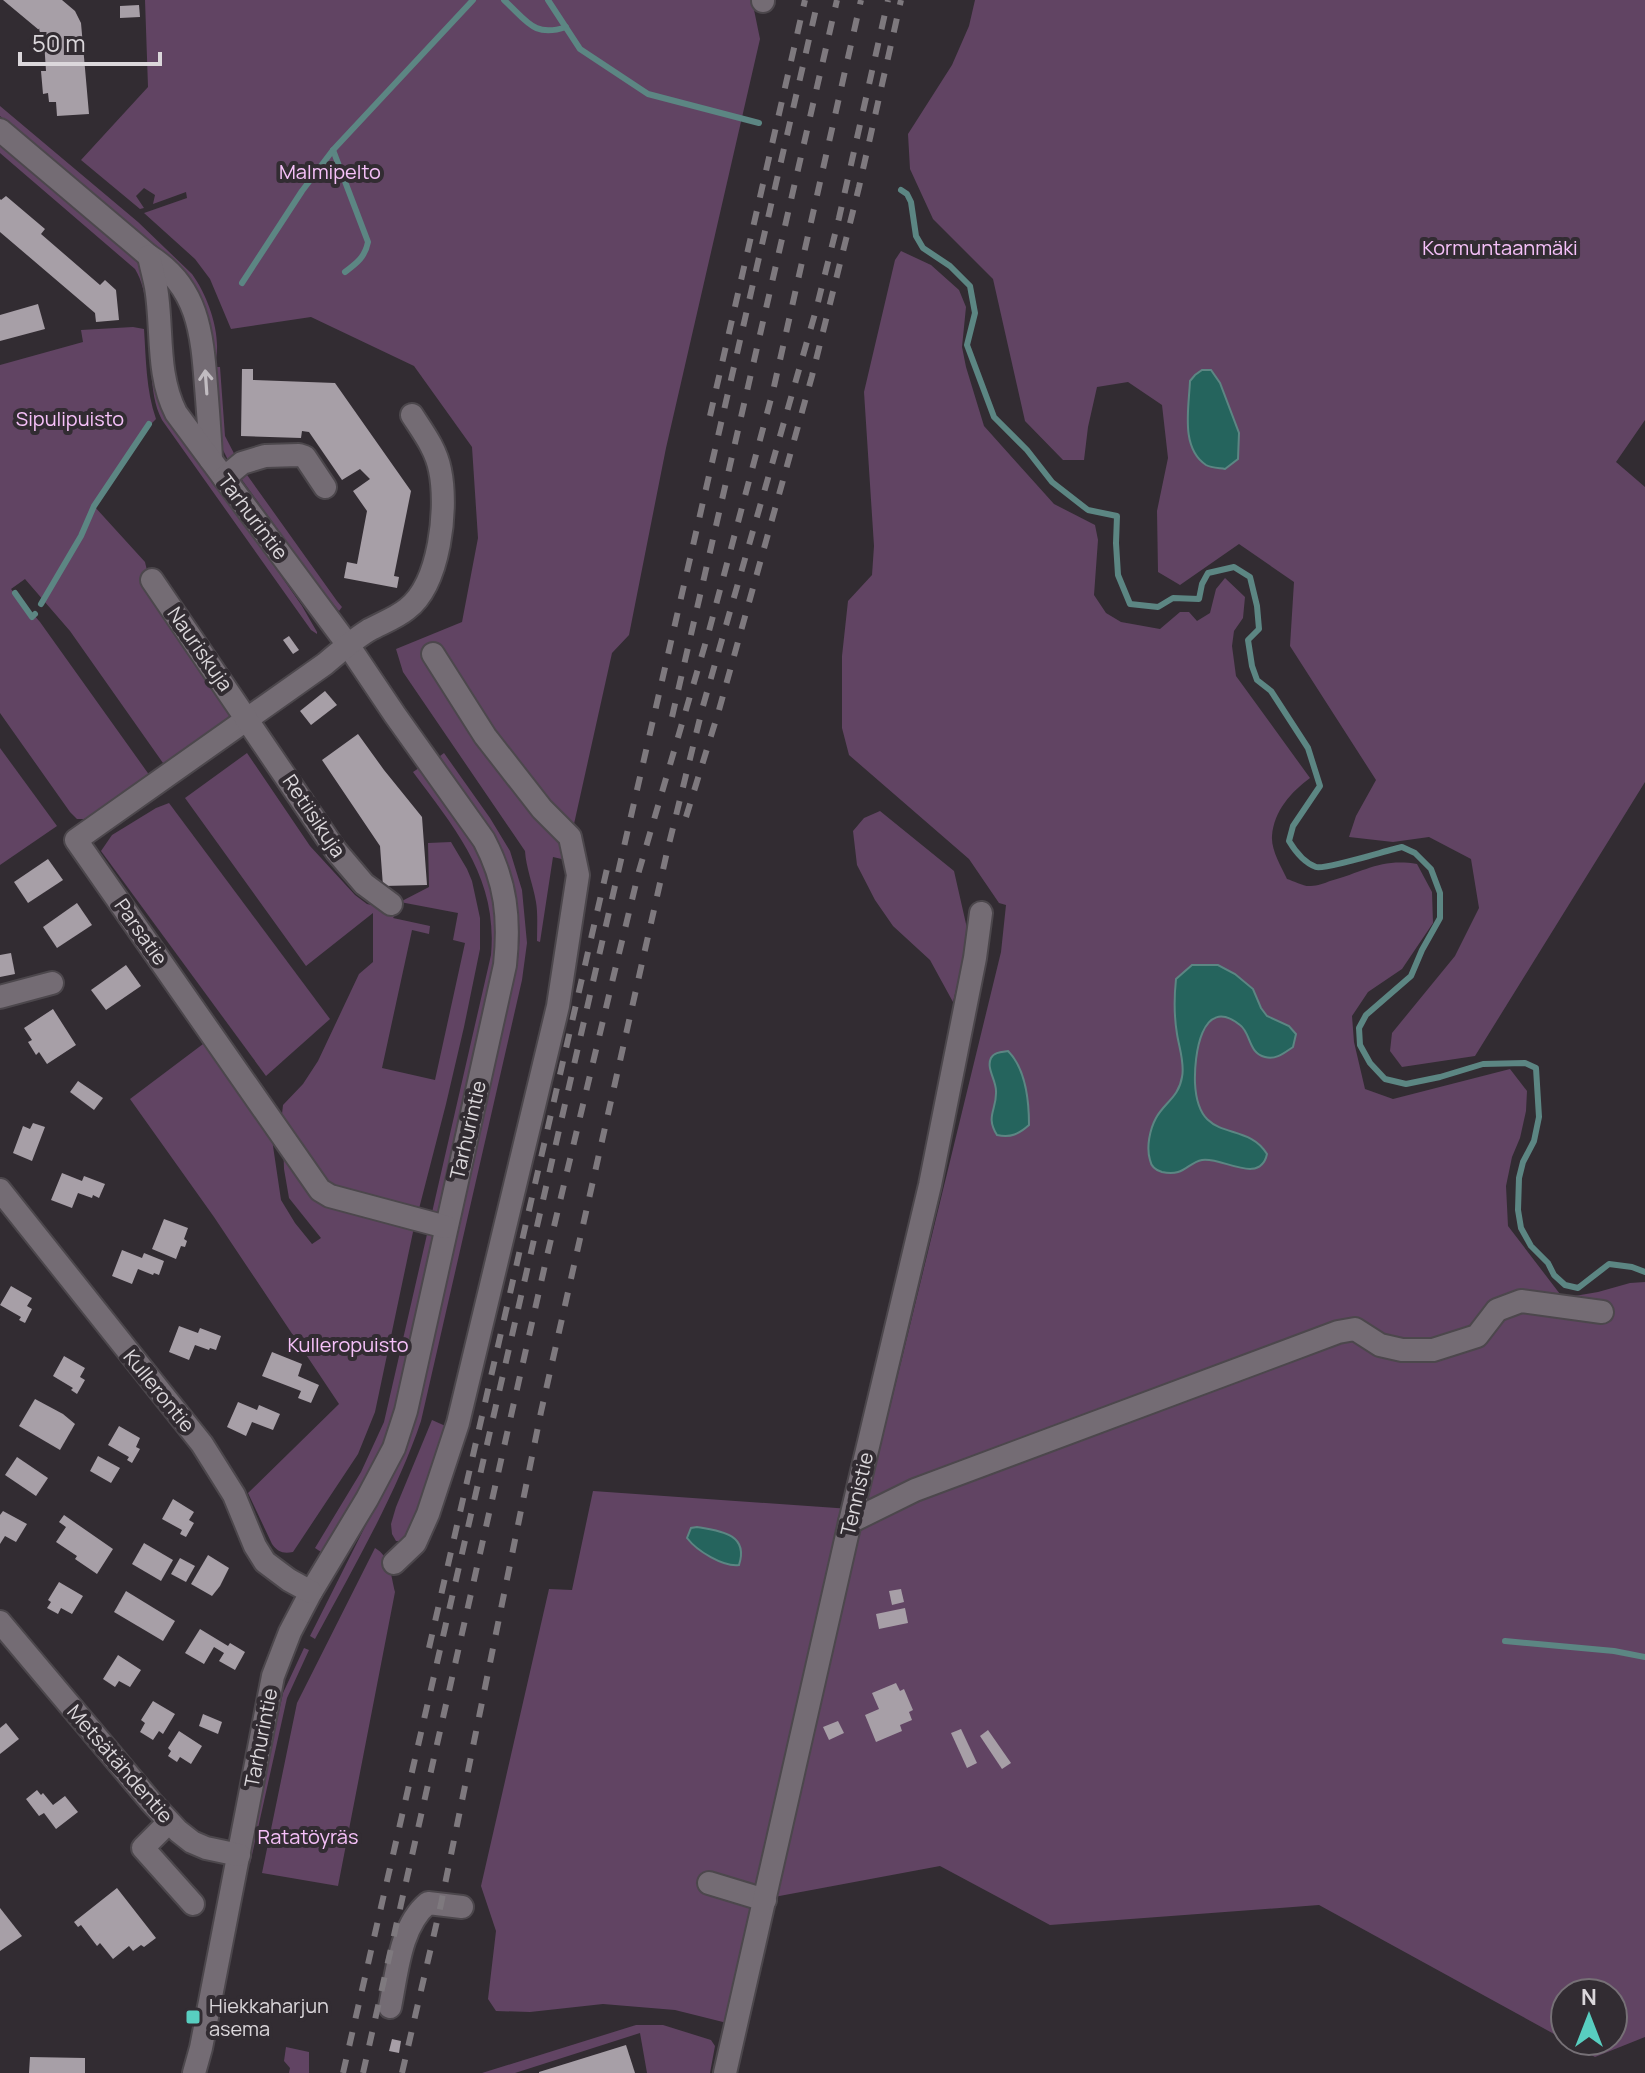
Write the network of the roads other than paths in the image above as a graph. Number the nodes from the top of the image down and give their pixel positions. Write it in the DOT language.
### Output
graph roads {
  1 [pos="0,130"];
  2 [pos="149,256"];
  3 [pos="412,415"];
  4 [pos="217,469"];
  5 [pos="325,487"];
  6 [pos="152,580"];
  7 [pos="348,645"];
  8 [pos="433,654"];
  9 [pos="248,719"];
  10 [pos="391,904"];
  11 [pos="981,913"];
  12 [pos="52,983"];
  13 [pos="0,997"];
  14 [pos="0,1190"];
  15 [pos="446,1227"];
  16 [pos="1602,1312"];
  17 [pos="850,1522"];
  18 [pos="394,1563"];
  19 [pos="311,1592"];
  20 [pos="0,1622"];
  21 [pos="169,1822"];
  22 [pos="239,1855"];
  23 [pos="709,1883"];
  24 [pos="765,1900"];
  25 [pos="193,1904"];
  26 [pos="462,1907"];
  27 [pos="390,2007"];
  28 [pos="194,2073"];
  29 [pos="725,2073"];
  1 -- 2 [label="street, Tarhurintie"];
  2 -- 4 [label="street, Tarhurintie"];
  4 -- 2 [label="street, Tarhurintie, one-way"];
  3 -- 7 [label="street, Parsatie"];
  4 -- 5 [label="street"];
  4 -- 7 [label="street, Tarhurintie"];
  6 -- 9 [label="street, Nauriskuja"];
  7 -- 9 [label="street, Parsatie"];
  7 -- 15 [label="street, Tarhurintie"];
  8 -- 18 [label="street"];
  9 -- 10 [label="street, Retiisikuja"];
  9 -- 15 [label="street, Parsatie"];
  11 -- 17 [label="street, Tennistie"];
  12 -- 13 [label="street"];
  14 -- 19 [label="street, Kullerontie"];
  15 -- 19 [label="street, Tarhurintie"];
  16 -- 17 [label="street"];
  17 -- 24 [label="street, Tennistie"];
  19 -- 22 [label="street, Tarhurintie"];
  20 -- 21 [label="street, Metsätähdentie"];
  21 -- 22 [label="street, Metsätähdentie"];
  21 -- 25 [label="street"];
  22 -- 28 [label="street"];
  23 -- 24 [label="street"];
  24 -- 29 [label="street, Tennistie"];
  26 -- 27 [label="street"];
}
